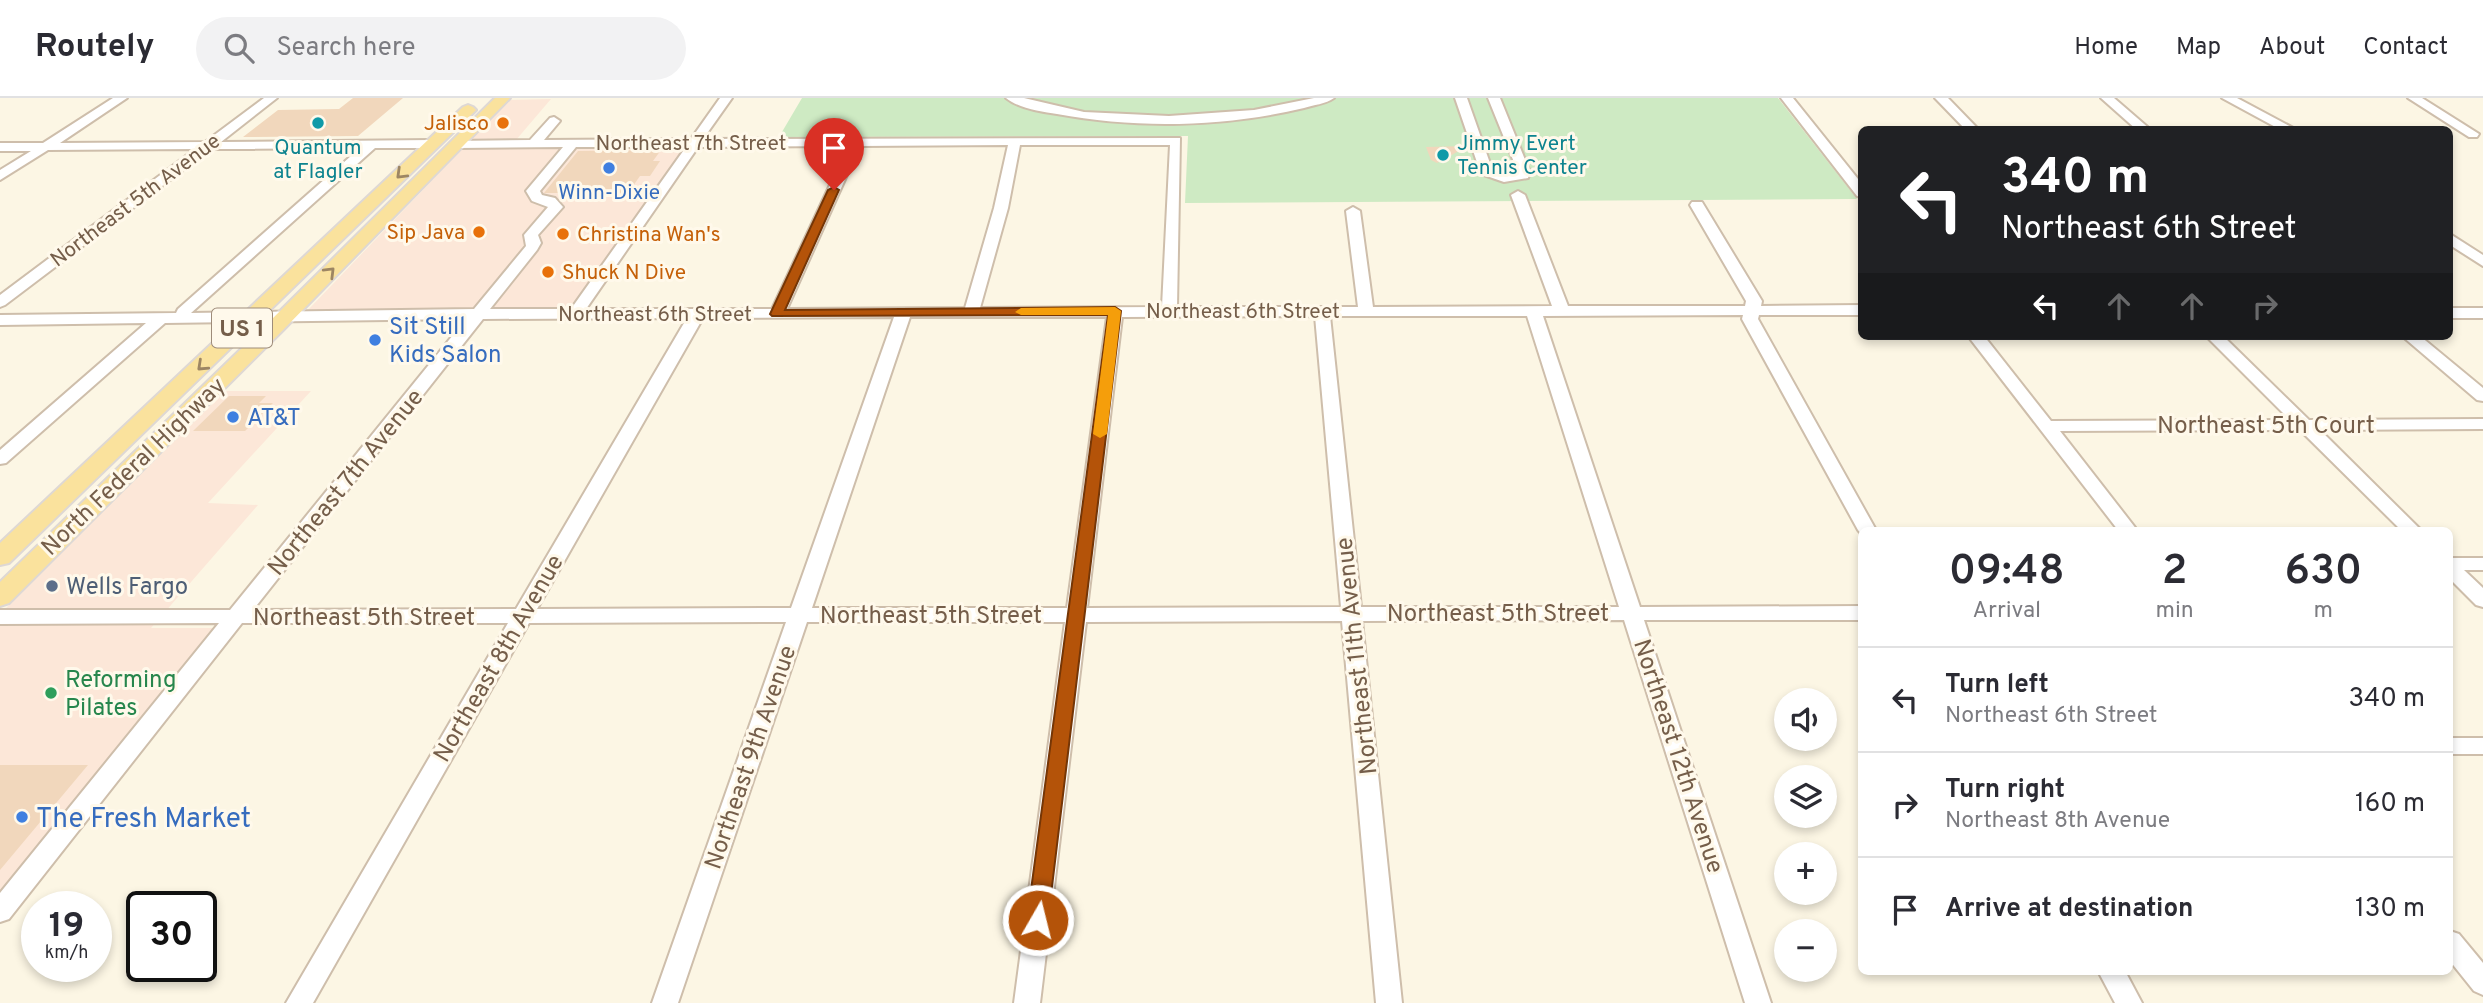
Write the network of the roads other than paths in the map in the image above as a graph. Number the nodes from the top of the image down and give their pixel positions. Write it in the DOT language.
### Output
graph roads {
  1 [pos="121,98"];
  2 [pos="271,98"];
  3 [pos="480,98"];
  4 [pos="503,98"];
  5 [pos="726,98"];
  6 [pos="1012,98"];
  7 [pos="1328,98"];
  8 [pos="1461,98"];
  9 [pos="1494,98"];
  10 [pos="1787,98"];
  11 [pos="1941,98"];
  12 [pos="2107,98"];
  13 [pos="2228,98"];
  14 [pos="2414,98"];
  15 [pos="554,121"];
  16 [pos="1969,126"];
  17 [pos="2141,126"];
  18 [pos="2283,126"];
  19 [pos="2453,134"];
  20 [pos="2478,134"];
  21 [pos="454,136"];
  22 [pos="1015,141"];
  23 [pos="856,142"];
  24 [pos="572,144"];
  25 [pos="695,144"];
  26 [pos="371,145"];
  27 [pos="533,145"];
  28 [pos="45,146"];
  29 [pos="207,146"];
  30 [pos="0,147"];
  31 [pos="438,151"];
  32 [pos="0,176"];
  33 [pos="1858,188"];
  34 [pos="1518,195"];
  35 [pos="1697,205"];
  36 [pos="1353,211"];
  37 [pos="2453,240"];
  38 [pos="2483,261"];
  39 [pos="0,302"];
  40 [pos="1533,309"];
  41 [pos="1561,309"];
  42 [pos="1322,310"];
  43 [pos="1366,310"];
  44 [pos="1751,310"];
  45 [pos="1858,310"];
  46 [pos="1115,311"];
  47 [pos="1169,311"];
  48 [pos="183,312"];
  49 [pos="971,312"];
  50 [pos="0,313"];
  51 [pos="576,313"];
  52 [pos="698,313"];
  53 [pos="904,313"];
  54 [pos="2453,313"];
  55 [pos="2483,313"];
  56 [pos="479,314"];
  57 [pos="777,314"];
  58 [pos="256,315"];
  59 [pos="287,315"];
  60 [pos="160,319"];
  61 [pos="0,320"];
  62 [pos="1979,340"];
  63 [pos="2218,340"];
  64 [pos="2415,340"];
  65 [pos="2483,396"];
  66 [pos="2483,424"];
  67 [pos="2048,426"];
  68 [pos="2305,426"];
  69 [pos="0,458"];
  70 [pos="1865,527"];
  71 [pos="2126,527"];
  72 [pos="2409,527"];
  73 [pos="0,556"];
  74 [pos="2483,564"];
  75 [pos="2453,566"];
  76 [pos="2453,569"];
  77 [pos="0,597"];
  78 [pos="2483,600"];
  79 [pos="1352,612"];
  80 [pos="1858,613"];
  81 [pos="1634,614"];
  82 [pos="800,615"];
  83 [pos="1078,615"];
  84 [pos="0,617"];
  85 [pos="237,617"];
  86 [pos="521,617"];
  87 [pos="2453,746"];
  88 [pos="2483,746"];
  89 [pos="0,911"];
  90 [pos="2453,946"];
  91 [pos="2113,975"];
  92 [pos="2483,983"];
  93 [pos="299,1003"];
  94 [pos="664,1003"];
  95 [pos="1027,1003"];
  96 [pos="1389,1003"];
  97 [pos="1758,1003"];
  98 [pos="2129,1003"];
  1 -- 28 [label="street"];
  2 -- 29 [label="street, Northeast 5th Avenue"];
  3 -- 21 [label="main road, North Federal Highway / US 1"];
  4 -- 21 [label="main road, North Federal Highway / US 1"];
  5 -- 25 [label="street"];
  6 -- 7 [label="street"];
  8 -- 9 [label="street"];
  10 -- 33 [label="street"];
  11 -- 16 [label="street"];
  12 -- 17 [label="street"];
  13 -- 18 [label="street"];
  14 -- 20 [label="street"];
  15 -- 27 [label="street"];
  19 -- 20 [label="street"];
  21 -- 27 [label="street, Northeast 7th Street"];
  21 -- 31 [label="main road, North Federal Highway / US 1"];
  22 -- 23 [label="street, Northeast 7th Street"];
  22 -- 47 [label="street, Northeast 7th Street"];
  22 -- 49 [label="street"];
  23 -- 25 [label="street, Northeast 7th Street"];
  23 -- 57 [label="street"];
  24 -- 25 [label="street, Northeast 7th Street"];
  24 -- 27 [label="street, Northeast 7th Street"];
  24 -- 56 [label="street, Northeast 7th Avenue"];
  25 -- 51 [label="street"];
  26 -- 29 [label="street"];
  26 -- 31 [label="street"];
  26 -- 48 [label="street"];
  28 -- 29 [label="street"];
  28 -- 30 [label="street"];
  28 -- 32 [label="street"];
  29 -- 39 [label="street, Northeast 5th Avenue"];
  31 -- 58 [label="main road, North Federal Highway / US 1, one-way"];
  59 -- 31 [label="main road, North Federal Highway / US 1, one-way"];
  34 -- 41 [label="street"];
  35 -- 44 [label="street"];
  36 -- 43 [label="street"];
  37 -- 38 [label="street"];
  40 -- 41 [label="street, Northeast 6th Street"];
  40 -- 43 [label="street, Northeast 6th Street"];
  40 -- 81 [label="street, Northeast 12th Avenue"];
  41 -- 44 [label="street, Northeast 6th Street"];
  42 -- 43 [label="street, Northeast 6th Street"];
  42 -- 47 [label="street, Northeast 6th Street"];
  42 -- 79 [label="street, Northeast 11th Avenue"];
  44 -- 45 [label="street, Northeast 6th Street"];
  44 -- 70 [label="street"];
  46 -- 47 [label="street, Northeast 6th Street"];
  46 -- 49 [label="street, Northeast 6th Street"];
  46 -- 83 [label="street"];
  48 -- 50 [label="street, Northeast 6th Street"];
  48 -- 58 [label="street, Northeast 6th Street"];
  49 -- 53 [label="street, Northeast 6th Street"];
  51 -- 52 [label="street, Northeast 6th Street"];
  51 -- 56 [label="street, Northeast 6th Street"];
  52 -- 57 [label="street, Northeast 6th Street"];
  52 -- 86 [label="street, Northeast 8th Avenue"];
  53 -- 57 [label="street, Northeast 6th Street"];
  53 -- 82 [label="street, Northeast 9th Avenue"];
  54 -- 55 [label="street"];
  56 -- 59 [label="street, Northeast 6th Street"];
  56 -- 85 [label="street, Northeast 7th Avenue"];
  58 -- 59 [label="street, Northeast 6th Street"];
  58 -- 60 [label="street, Northeast 6th Street"];
  58 -- 73 [label="main road, North Federal Highway / US 1, one-way"];
  59 -- 77 [label="main road, North Federal Highway / US 1"];
  60 -- 61 [label="street, Northeast 6th Street"];
  60 -- 69 [label="street"];
  62 -- 67 [label="street"];
  63 -- 68 [label="street"];
  64 -- 65 [label="street"];
  66 -- 68 [label="street, Northeast 5th Court"];
  67 -- 68 [label="street, Northeast 5th Court"];
  67 -- 71 [label="street"];
  68 -- 72 [label="street"];
  74 -- 75 [label="street"];
  76 -- 78 [label="street"];
  79 -- 81 [label="street, Northeast 5th Street"];
  79 -- 83 [label="street, Northeast 5th Street"];
  79 -- 96 [label="street, Northeast 11th Avenue"];
  80 -- 81 [label="street, Northeast 5th Street"];
  81 -- 97 [label="street, Northeast 12th Avenue"];
  82 -- 83 [label="street, Northeast 5th Street"];
  82 -- 86 [label="street, Northeast 5th Street"];
  82 -- 94 [label="street, Northeast 9th Avenue"];
  83 -- 95 [label="street"];
  84 -- 85 [label="street, Northeast 5th Street"];
  85 -- 86 [label="street, Northeast 5th Street"];
  85 -- 89 [label="street, Northeast 7th Avenue"];
  86 -- 93 [label="street, Northeast 8th Avenue"];
  87 -- 88 [label="street"];
  90 -- 92 [label="street"];
  91 -- 98 [label="street"];
}
